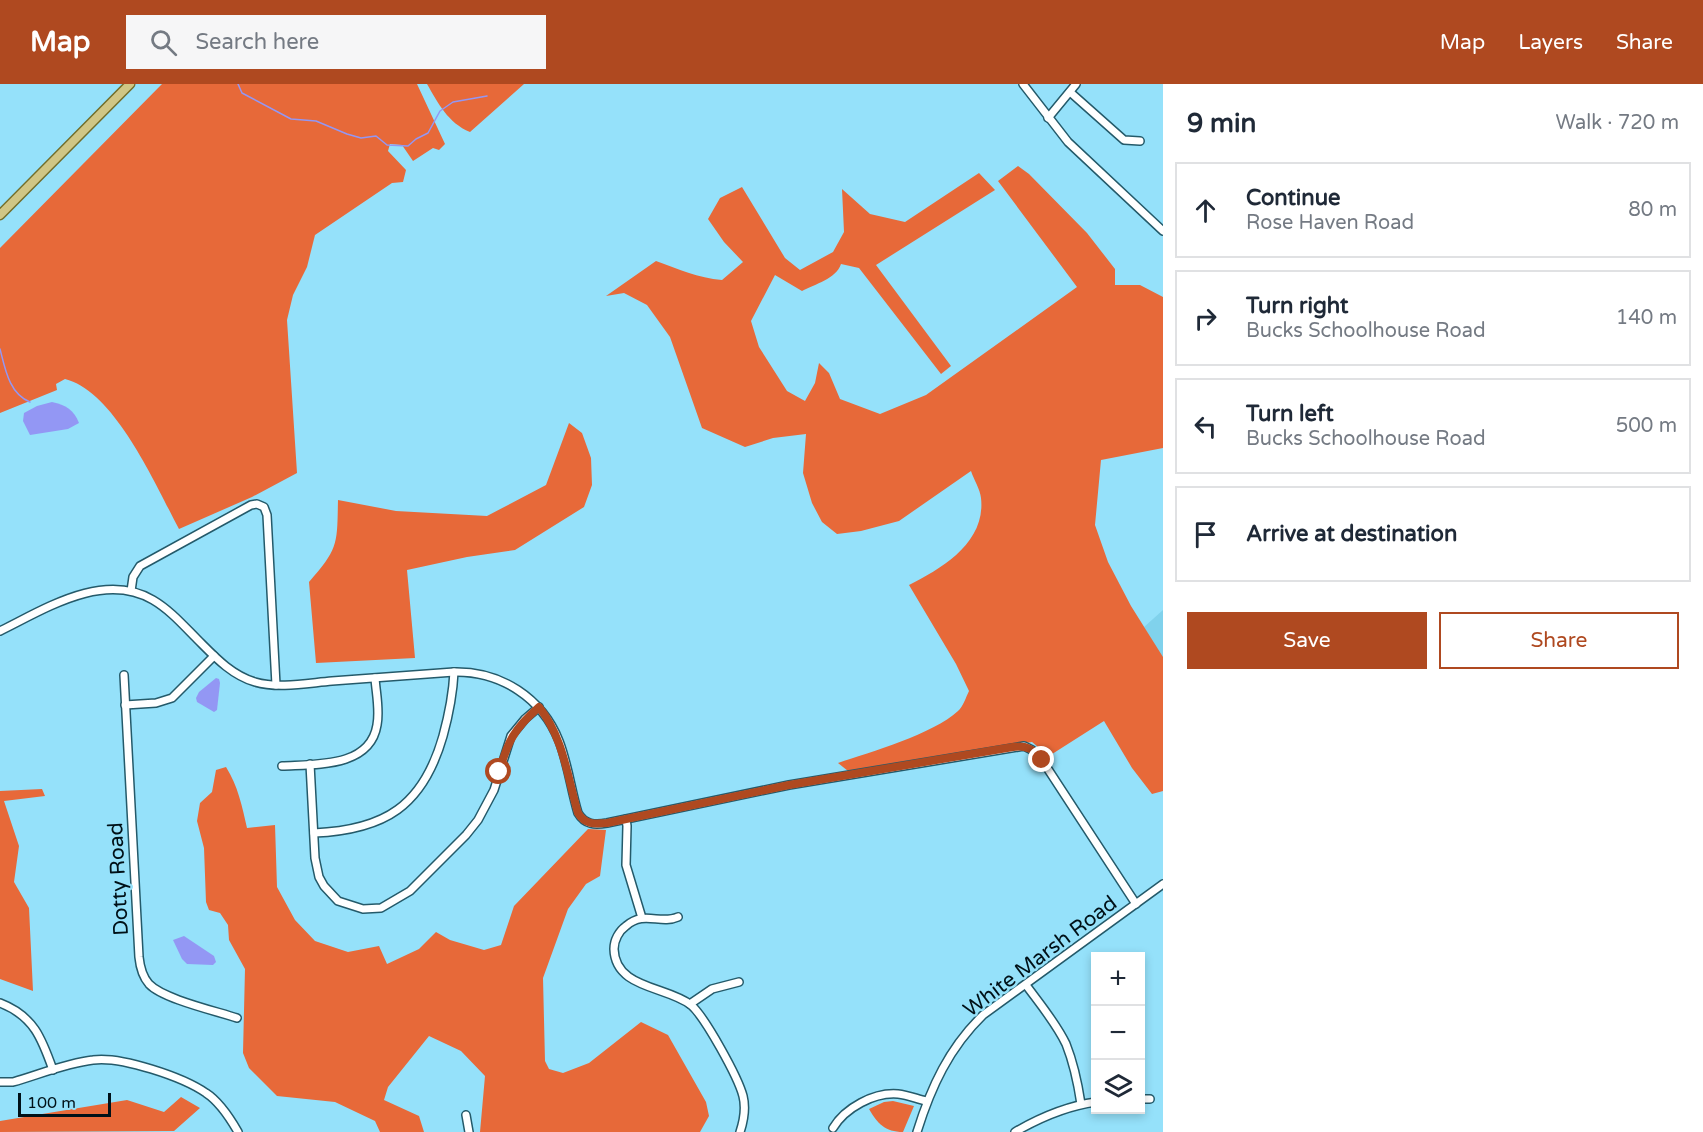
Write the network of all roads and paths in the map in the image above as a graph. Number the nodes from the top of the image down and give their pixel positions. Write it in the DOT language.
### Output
graph roads {
  1 [pos="130,84"];
  2 [pos="1023,84"];
  3 [pos="1076,84"];
  4 [pos="1070,92"];
  5 [pos="1048,118"];
  6 [pos="1140,141"];
  7 [pos="0,215"];
  8 [pos="1163,231"];
  9 [pos="131,591"];
  10 [pos="0,631"];
  11 [pos="214,656"];
  12 [pos="454,672"];
  13 [pos="124,675"];
  14 [pos="375,678"];
  15 [pos="276,685"];
  16 [pos="125,705"];
  17 [pos="539,707"];
  18 [pos="310,764"];
  19 [pos="282,766"];
  20 [pos="626,819"];
  21 [pos="314,833"];
  22 [pos="1163,884"];
  23 [pos="1136,904"];
  24 [pos="678,917"];
  25 [pos="642,918"];
  26 [pos="739,982"];
  27 [pos="1026,985"];
  28 [pos="0,1003"];
  29 [pos="690,1004"];
  30 [pos="237,1018"];
  31 [pos="53,1070"];
  32 [pos="0,1082"];
  33 [pos="1145,1099"];
  34 [pos="1150,1099"];
  35 [pos="926,1101"];
  36 [pos="1091,1103"];
  37 [pos="1082,1104"];
  38 [pos="466,1115"];
  39 [pos="833,1128"];
  40 [pos="238,1132"];
  41 [pos="469,1132"];
  42 [pos="740,1132"];
  43 [pos="917,1132"];
  44 [pos="1015,1132"];
  1 -- 7 [label="main road"];
  2 -- 5 [label="street"];
  3 -- 4 [label="street"];
  4 -- 5 [label="street"];
  4 -- 6 [label="street"];
  5 -- 8 [label="street"];
  9 -- 10 [label="street"];
  9 -- 11 [label="street"];
  9 -- 15 [label="street"];
  11 -- 15 [label="street"];
  11 -- 16 [label="street"];
  12 -- 14 [label="street"];
  12 -- 17 [label="street"];
  12 -- 21 [label="street"];
  13 -- 16 [label="street, Dotty Road"];
  14 -- 15 [label="street"];
  14 -- 18 [label="street"];
  16 -- 30 [label="street, Dotty Road"];
  17 -- 20 [label="street"];
  17 -- 21 [label="street"];
  18 -- 19 [label="street"];
  18 -- 21 [label="street"];
  20 -- 23 [label="street"];
  20 -- 25 [label="street"];
  22 -- 23 [label="street, White Marsh Road"];
  23 -- 27 [label="street, White Marsh Road"];
  24 -- 25 [label="street"];
  25 -- 29 [label="street"];
  26 -- 29 [label="street"];
  27 -- 35 [label="street, White Marsh Road"];
  27 -- 37 [label="street"];
  28 -- 31 [label="street"];
  29 -- 42 [label="street"];
  31 -- 32 [label="street"];
  31 -- 40 [label="street"];
  33 -- 34 [label="street"];
  35 -- 39 [label="street"];
  35 -- 43 [label="street, White Marsh Road"];
  36 -- 37 [label="street"];
  37 -- 44 [label="street"];
  38 -- 41 [label="street"];
}
